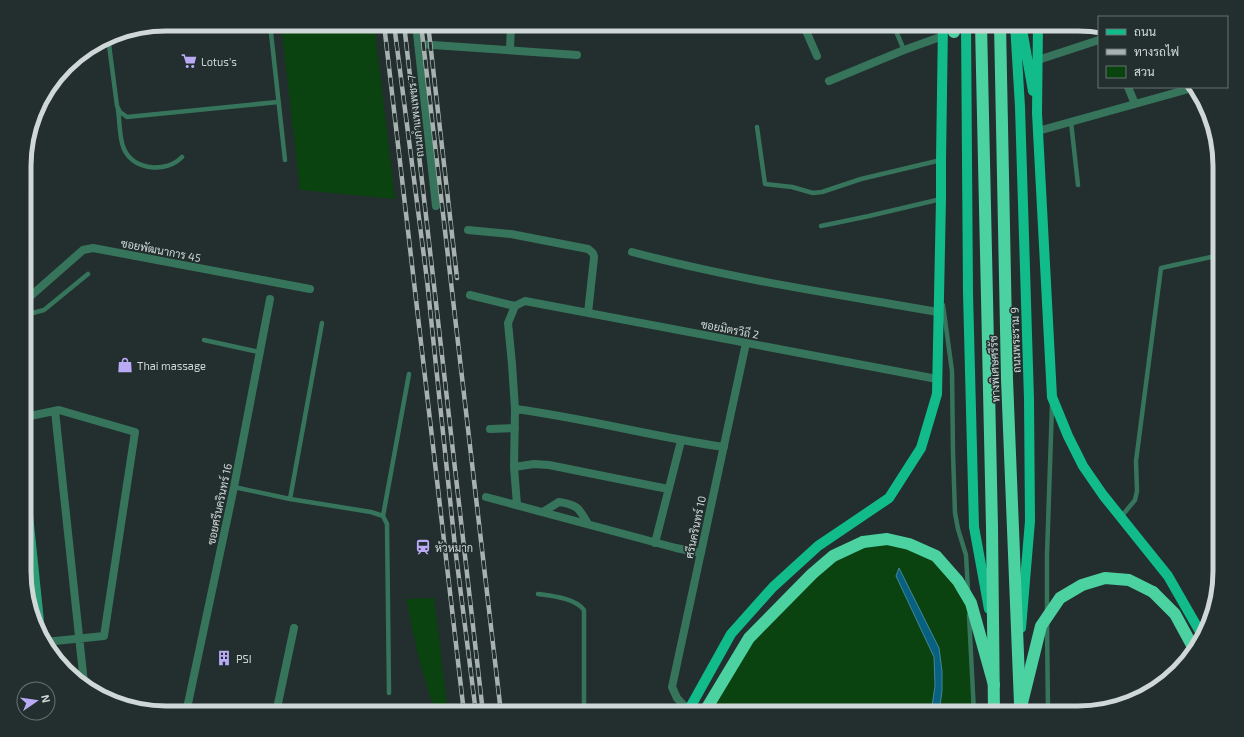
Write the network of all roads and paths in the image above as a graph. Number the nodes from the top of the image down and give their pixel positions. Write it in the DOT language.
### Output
graph roads {
  1 [pos="271,31"];
  2 [pos="417,31"];
  3 [pos="511,31"];
  4 [pos="806,31"];
  5 [pos="897,31"];
  6 [pos="950,31"];
  7 [pos="966,31"];
  8 [pos="981,31"];
  9 [pos="1000,31"];
  10 [pos="1015,31"];
  11 [pos="1022,31"];
  12 [pos="1038,31"];
  13 [pos="1098,40"];
  14 [pos="109,44"];
  15 [pos="418,44"];
  16 [pos="510,50"];
  17 [pos="904,50"];
  18 [pos="577,55"];
  19 [pos="817,56"];
  20 [pos="1038,60"];
  21 [pos="829,81"];
  22 [pos="1128,88"];
  23 [pos="1188,89"];
  24 [pos="278,102"];
  25 [pos="1135,104"];
  26 [pos="118,109"];
  27 [pos="1036,113"];
  28 [pos="1071,122"];
  29 [pos="757,128"];
  30 [pos="1038,131"];
  31 [pos="182,157"];
  32 [pos="285,160"];
  33 [pos="940,160"];
  34 [pos="1078,185"];
  35 [pos="941,199"];
  36 [pos="436,206"];
  37 [pos="821,226"];
  38 [pos="468,230"];
  39 [pos="632,252"];
  40 [pos="1213,257"];
  41 [pos="939,273"];
  42 [pos="88,274"];
  43 [pos="310,289"];
  44 [pos="470,295"];
  45 [pos="31,296"];
  46 [pos="270,299"];
  47 [pos="517,304"];
  48 [pos="938,312"];
  49 [pos="31,313"];
  50 [pos="588,313"];
  51 [pos="322,323"];
  52 [pos="204,340"];
  53 [pos="746,343"];
  54 [pos="259,352"];
  55 [pos="409,374"];
  56 [pos="937,379"];
  57 [pos="1052,397"];
  58 [pos="515,409"];
  59 [pos="55,411"];
  60 [pos="31,416"];
  61 [pos="515,428"];
  62 [pos="490,429"];
  63 [pos="681,441"];
  64 [pos="724,448"];
  65 [pos="514,467"];
  66 [pos="234,488"];
  67 [pos="668,489"];
  68 [pos="486,497"];
  69 [pos="290,500"];
  70 [pos="517,505"];
  71 [pos="543,512"];
  72 [pos="382,516"];
  73 [pos="1121,517"];
  74 [pos="588,524"];
  75 [pos="31,534"];
  76 [pos="655,543"];
  77 [pos="701,553"];
  78 [pos="538,594"];
  79 [pos="40,619"];
  80 [pos="992,627"];
  81 [pos="294,628"];
  82 [pos="1199,631"];
  83 [pos="79,639"];
  84 [pos="51,641"];
  85 [pos="1191,644"];
  86 [pos="1018,656"];
  87 [pos="83,677"];
  88 [pos="994,685"];
  89 [pos="389,693"];
  90 [pos="187,706"];
  91 [pos="277,706"];
  92 [pos="584,706"];
  93 [pos="683,706"];
  94 [pos="690,706"];
  95 [pos="708,706"];
  96 [pos="974,706"];
  97 [pos="994,706"];
  98 [pos="1020,706"];
  99 [pos="1021,706"];
  100 [pos="1048,706"];
  1 -- 24 [label="lane"];
  2 -- 15 [label="street, ถนนกำแพงเพชร 7"];
  3 -- 16 [label="street"];
  4 -- 19 [label="street"];
  5 -- 17 [label="lane"];
  6 -- 17 [label="street"];
  6 -- 33 [label="main road"];
  7 -- 80 [label="main road"];
  8 -- 80 [label="highway, ทางพิเศษศรีรัช"];
  9 -- 86 [label="highway, ทางพิเศษศรีรัช"];
  10 -- 86 [label="main road, ถนนพระราม 9"];
  11 -- 27 [label="main road"];
  12 -- 20 [label="main road"];
  13 -- 20 [label="street"];
  14 -- 26 [label="lane"];
  15 -- 16 [label="street"];
  15 -- 36 [label="street, ถนนกำแพงเพชร 7"];
  16 -- 18 [label="street"];
  17 -- 21 [label="street"];
  20 -- 27 [label="main road"];
  22 -- 25 [label="street"];
  23 -- 25 [label="street"];
  24 -- 26 [label="lane"];
  24 -- 32 [label="lane"];
  25 -- 28 [label="street"];
  26 -- 31 [label="lane"];
  27 -- 30 [label="main road"];
  28 -- 30 [label="street"];
  28 -- 34 [label="lane"];
  29 -- 33 [label="lane"];
  30 -- 57 [label="main road"];
  33 -- 35 [label="main road"];
  35 -- 37 [label="lane"];
  35 -- 41 [label="main road"];
  38 -- 50 [label="street"];
  39 -- 48 [label="street"];
  40 -- 73 [label="lane"];
  41 -- 48 [label="main road"];
  41 -- 96 [label="lane"];
  42 -- 49 [label="lane"];
  43 -- 45 [label="street, ซอยพัฒนาการ 45"];
  44 -- 47 [label="street, ซอยมิตรวิถี 2"];
  46 -- 54 [label="street, ซอยศรีนครินทร์ 16"];
  47 -- 50 [label="street, ซอยมิตรวิถี 2"];
  47 -- 58 [label="street"];
  48 -- 56 [label="main road"];
  50 -- 53 [label="street, ซอยมิตรวิถี 2"];
  51 -- 69 [label="lane"];
  52 -- 54 [label="lane"];
  53 -- 56 [label="street, ซอยมิตรวิถี 2"];
  53 -- 64 [label="street, ศรีนครินทร์ 10"];
  54 -- 66 [label="street, ซอยศรีนครินทร์ 16"];
  55 -- 72 [label="lane"];
  56 -- 94 [label="main road"];
  57 -- 73 [label="main road"];
  57 -- 100 [label="lane"];
  58 -- 61 [label="street"];
  58 -- 63 [label="street"];
  59 -- 60 [label="street"];
  59 -- 83 [label="street"];
  59 -- 83 [label="street"];
  61 -- 62 [label="street"];
  61 -- 65 [label="street"];
  63 -- 64 [label="street"];
  63 -- 67 [label="street"];
  64 -- 77 [label="street, ศรีนครินทร์ 10"];
  65 -- 67 [label="street"];
  65 -- 70 [label="street"];
  66 -- 69 [label="lane"];
  66 -- 90 [label="street, ซอยศรีนครินทร์ 16"];
  67 -- 76 [label="street"];
  68 -- 70 [label="street"];
  69 -- 72 [label="lane"];
  70 -- 71 [label="street"];
  71 -- 74 [label="street"];
  71 -- 74 [label="street"];
  72 -- 89 [label="lane"];
  73 -- 82 [label="main road"];
  74 -- 76 [label="street"];
  75 -- 79 [label="main road"];
  76 -- 77 [label="street"];
  77 -- 93 [label="street, ศรีนครินทร์ 10"];
  78 -- 92 [label="lane"];
  80 -- 88 [label="highway, ทางพิเศษศรีรัช, bridge"];
  81 -- 91 [label="street"];
  83 -- 84 [label="street"];
  83 -- 87 [label="street"];
  85 -- 99 [label="highway, bridge"];
  86 -- 98 [label="highway, ทางพิเศษศรีรัช, bridge"];
  88 -- 95 [label="highway, bridge"];
  88 -- 97 [label="highway, ทางพิเศษศรีรัช"];
}
